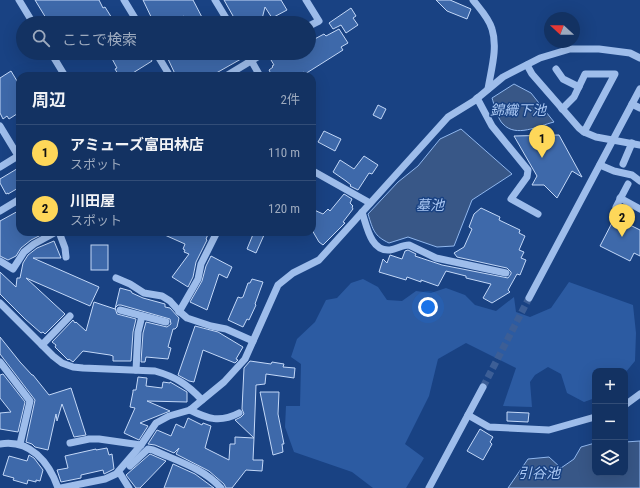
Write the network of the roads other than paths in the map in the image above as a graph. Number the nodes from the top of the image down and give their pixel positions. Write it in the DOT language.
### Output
graph roads {
  1 [pos="19,0"];
  2 [pos="124,0"];
  3 [pos="215,0"];
  4 [pos="306,0"];
  5 [pos="473,0"];
  6 [pos="29,16"];
  7 [pos="134,16"];
  8 [pos="225,16"];
  9 [pos="316,16"];
  10 [pos="640,58"];
  11 [pos="55,60"];
  12 [pos="160,60"];
  13 [pos="251,61"];
  14 [pos="527,65"];
  15 [pos="556,69"];
  16 [pos="63,72"];
  17 [pos="168,72"];
  18 [pos="233,72"];
  19 [pos="258,72"];
  20 [pos="579,87"];
  21 [pos="488,89"];
  22 [pos="640,89"];
  23 [pos="477,98"];
  24 [pos="632,104"];
  25 [pos="562,108"];
  26 [pos="640,108"];
  27 [pos="0,126"];
  28 [pos="584,132"];
  29 [pos="613,140"];
  30 [pos="632,143"];
  31 [pos="640,145"];
  32 [pos="16,153"];
  33 [pos="16,159"];
  34 [pos="600,164"];
  35 [pos="623,164"];
  36 [pos="0,167"];
  37 [pos="316,173"];
  38 [pos="640,181"];
  39 [pos="628,184"];
  40 [pos="620,198"];
  41 [pos="16,201"];
  42 [pos="370,203"];
  43 [pos="616,207"];
  44 [pos="640,209"];
  45 [pos="0,211"];
  46 [pos="362,212"];
  47 [pos="538,214"];
  48 [pos="49,236"];
  49 [pos="59,236"];
  50 [pos="215,236"];
  51 [pos="66,257"];
  52 [pos="0,261"];
  53 [pos="506,273"];
  54 [pos="116,278"];
  55 [pos="529,298"];
  56 [pos="1,307"];
  57 [pos="120,310"];
  58 [pos="179,312"];
  59 [pos="70,316"];
  60 [pos="142,316"];
  61 [pos="166,322"];
  62 [pos="253,341"];
  63 [pos="42,345"];
  64 [pos="0,362"];
  65 [pos="136,370"];
  66 [pos="483,387"];
  67 [pos="640,394"];
  68 [pos="202,400"];
  69 [pos="626,404"];
  70 [pos="190,410"];
  71 [pos="239,414"];
  72 [pos="468,415"];
  73 [pos="592,418"];
  74 [pos="70,443"];
  75 [pos="0,444"];
  76 [pos="20,444"];
  77 [pos="142,445"];
  78 [pos="119,472"];
  79 [pos="59,488"];
  80 [pos="129,488"];
  81 [pos="221,488"];
  82 [pos="429,488"];
  1 -- 6 [label="street"];
  2 -- 7 [label="street"];
  3 -- 8 [label="street"];
  4 -- 9 [label="street"];
  5 -- 21 [label="street"];
  10 -- 14 [label="street"];
  11 -- 16 [label="street"];
  12 -- 17 [label="street"];
  13 -- 18 [label="street"];
  13 -- 19 [label="street"];
  14 -- 21 [label="street"];
  14 -- 25 [label="street"];
  15 -- 20 [label="street"];
  20 -- 25 [label="street"];
  20 -- 28 [label="street"];
  21 -- 23 [label="street"];
  22 -- 24 [label="street"];
  23 -- 42 [label="street"];
  23 -- 47 [label="street"];
  24 -- 26 [label="street"];
  24 -- 29 [label="street"];
  25 -- 28 [label="street"];
  27 -- 32 [label="street"];
  28 -- 29 [label="street"];
  29 -- 30 [label="street"];
  29 -- 34 [label="street"];
  30 -- 31 [label="street"];
  30 -- 35 [label="street"];
  33 -- 36 [label="street"];
  34 -- 38 [label="street"];
  34 -- 55 [label="street"];
  37 -- 42 [label="street"];
  39 -- 40 [label="street"];
  40 -- 43 [label="street"];
  40 -- 44 [label="street"];
  41 -- 45 [label="street"];
  42 -- 46 [label="street"];
  46 -- 53 [label="street"];
  46 -- 62 [label="street"];
  48 -- 52 [label="street"];
  49 -- 51 [label="street"];
  50 -- 58 [label="street"];
  54 -- 58 [label="street"];
  56 -- 63 [label="street"];
  57 -- 60 [label="street"];
  58 -- 62 [label="street"];
  59 -- 63 [label="street"];
  60 -- 61 [label="street"];
  60 -- 65 [label="street"];
  62 -- 68 [label="street"];
  63 -- 65 [label="street"];
  64 -- 76 [label="street"];
  65 -- 68 [label="street"];
  66 -- 72 [label="street"];
  67 -- 69 [label="street"];
  68 -- 70 [label="street"];
  70 -- 71 [label="street"];
  70 -- 77 [label="street"];
  72 -- 73 [label="street"];
  72 -- 82 [label="street"];
  74 -- 77 [label="street"];
  75 -- 76 [label="street"];
  76 -- 79 [label="street"];
  77 -- 78 [label="street"];
  78 -- 79 [label="street"];
  78 -- 80 [label="street"];
  78 -- 81 [label="street"];
}
